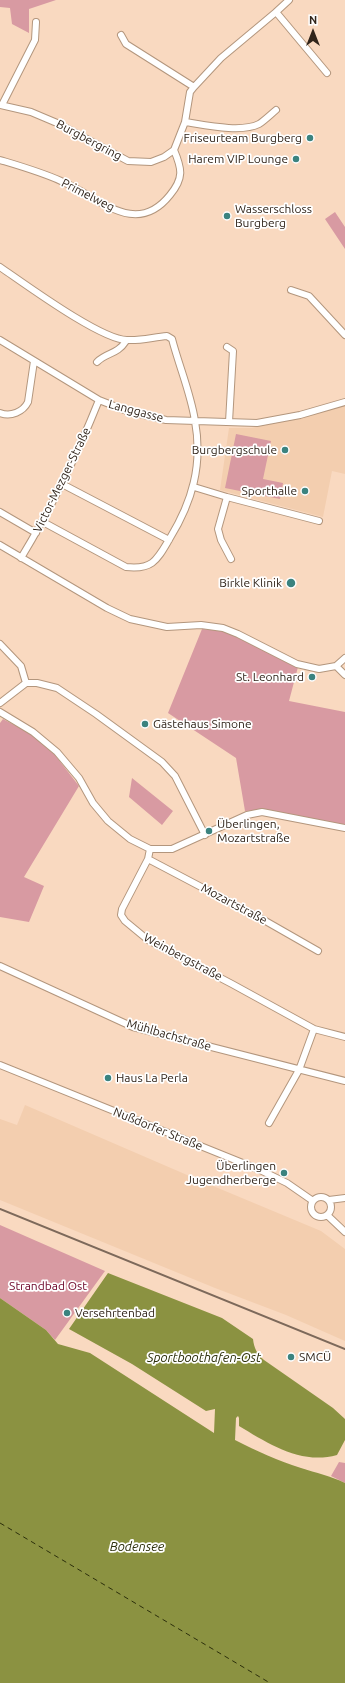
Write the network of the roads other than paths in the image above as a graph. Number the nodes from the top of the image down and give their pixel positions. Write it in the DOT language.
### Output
graph roads {
  1 [pos="288,0"];
  2 [pos="276,12"];
  3 [pos="36,22"];
  4 [pos="121,35"];
  5 [pos="327,73"];
  6 [pos="194,87"];
  7 [pos="1,105"];
  8 [pos="276,110"];
  9 [pos="185,122"];
  10 [pos="174,150"];
  11 [pos="0,160"];
  12 [pos="0,267"];
  13 [pos="291,290"];
  14 [pos="345,335"];
  15 [pos="0,340"];
  16 [pos="126,341"];
  17 [pos="227,347"];
  18 [pos="34,361"];
  19 [pos="97,362"];
  20 [pos="99,400"];
  21 [pos="345,402"];
  22 [pos="0,413"];
  23 [pos="195,421"];
  24 [pos="229,422"];
  25 [pos="62,484"];
  26 [pos="194,487"];
  27 [pos="228,497"];
  28 [pos="0,512"];
  29 [pos="319,521"];
  30 [pos="43,522"];
  31 [pos="36,533"];
  32 [pos="169,540"];
  33 [pos="0,545"];
  34 [pos="21,558"];
  35 [pos="231,559"];
  36 [pos="0,644"];
  37 [pos="345,658"];
  38 [pos="336,666"];
  39 [pos="345,675"];
  40 [pos="26,683"];
  41 [pos="0,703"];
  42 [pos="0,712"];
  43 [pos="345,828"];
  44 [pos="205,835"];
  45 [pos="150,849"];
  46 [pos="148,859"];
  47 [pos="318,951"];
  48 [pos="0,966"];
  49 [pos="314,1029"];
  50 [pos="345,1037"];
  51 [pos="0,1065"];
  52 [pos="299,1070"];
  53 [pos="345,1081"];
  54 [pos="269,1123"];
  55 [pos="345,1198"];
  56 [pos="329,1200"];
  57 [pos="313,1201"];
  58 [pos="327,1215"];
  59 [pos="345,1232"];
  1 -- 2 [label="street"];
  2 -- 5 [label="street"];
  2 -- 6 [label="street"];
  3 -- 7 [label="street"];
  4 -- 6 [label="street"];
  6 -- 9 [label="street"];
  7 -- 10 [label="street, Burgbergring"];
  8 -- 9 [label="street"];
  9 -- 10 [label="street"];
  10 -- 11 [label="street, Primelweg"];
  12 -- 16 [label="street"];
  13 -- 14 [label="street"];
  15 -- 18 [label="street, Langgasse"];
  16 -- 19 [label="street"];
  16 -- 23 [label="street"];
  17 -- 24 [label="street"];
  18 -- 20 [label="street, Langgasse"];
  18 -- 22 [label="street"];
  20 -- 23 [label="street, Langgasse"];
  20 -- 25 [label="street, Victor-Mezger-Straße"];
  21 -- 24 [label="street, Langgasse"];
  23 -- 24 [label="street, Langgasse"];
  23 -- 26 [label="street"];
  25 -- 30 [label="street, Victor-Mezger-Straße"];
  25 -- 32 [label="street"];
  26 -- 27 [label="street"];
  26 -- 32 [label="street"];
  27 -- 29 [label="street"];
  27 -- 35 [label="street"];
  28 -- 31 [label="street"];
  30 -- 31 [label="street, Victor-Mezger-Straße"];
  30 -- 32 [label="street"];
  31 -- 34 [label="street, Victor-Mezger-Straße"];
  33 -- 34 [label="street"];
  34 -- 38 [label="street"];
  36 -- 40 [label="street"];
  37 -- 38 [label="street"];
  38 -- 39 [label="street"];
  40 -- 41 [label="street"];
  40 -- 44 [label="street"];
  42 -- 45 [label="street"];
  43 -- 44 [label="street"];
  44 -- 45 [label="street"];
  45 -- 46 [label="street, Weinbergstraße"];
  46 -- 47 [label="street, Mozartstraße"];
  46 -- 49 [label="street, Weinbergstraße"];
  48 -- 52 [label="street, Mühlbachstraße"];
  49 -- 50 [label="street, Weinbergstraße"];
  49 -- 52 [label="street"];
  51 -- 57 [label="street, Nußdorfer Straße"];
  52 -- 53 [label="street, Mühlbachstraße"];
  52 -- 54 [label="street"];
  55 -- 56 [label="street"];
  56 -- 57 [label="street"];
  56 -- 58 [label="street"];
  57 -- 58 [label="street, Nußdorfer Straße"];
  58 -- 59 [label="street, Nußdorfer Straße"];
}
